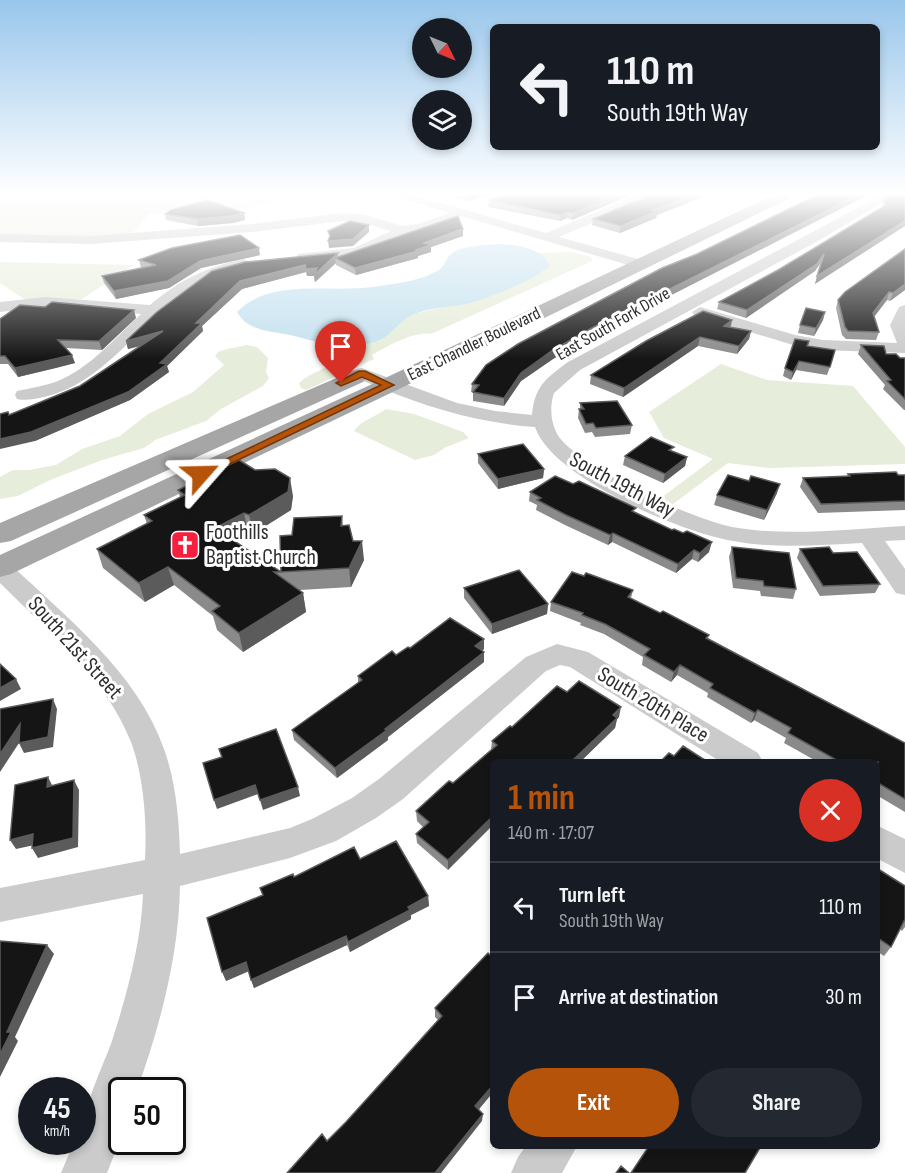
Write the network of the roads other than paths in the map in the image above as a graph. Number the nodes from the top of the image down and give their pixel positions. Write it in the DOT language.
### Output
graph roads {
  1 [pos="362,250"];
  2 [pos="591,250"];
  3 [pos="632,250"];
  4 [pos="670,250"];
  5 [pos="792,250"];
  6 [pos="616,257"];
  7 [pos="283,259"];
  8 [pos="255,262"];
  9 [pos="640,264"];
  10 [pos="585,271"];
  11 [pos="683,306"];
  12 [pos="0,307"];
  13 [pos="156,310"];
  14 [pos="905,310"];
  15 [pos="455,331"];
  16 [pos="905,342"];
  17 [pos="424,345"];
  18 [pos="905,348"];
  19 [pos="393,359"];
  20 [pos="362,373"];
  21 [pos="389,385"];
  22 [pos="24,395"];
  23 [pos="543,422"];
  24 [pos="905,533"];
  25 [pos="0,534"];
  26 [pos="868,534"];
  27 [pos="0,568"];
  28 [pos="905,587"];
  29 [pos="742,759"];
  30 [pos="880,842"];
  31 [pos="905,857"];
  32 [pos="163,874"];
  33 [pos="0,905"];
  34 [pos="552,1149"];
  35 [pos="84,1173"];
  36 [pos="534,1173"];
  1 -- 7 [label="street"];
  2 -- 6 [label="street"];
  3 -- 6 [label="main road"];
  4 -- 9 [label="main road, East Chandler Boulevard"];
  5 -- 11 [label="street, East South Fork Drive"];
  6 -- 9 [label="street"];
  6 -- 10 [label="main road"];
  8 -- 13 [label="street"];
  9 -- 21 [label="main road, East Chandler Boulevard"];
  11 -- 18 [label="street"];
  11 -- 23 [label="street, East South Fork Drive"];
  12 -- 13 [label="street"];
  13 -- 22 [label="street"];
  14 -- 16 [label="street"];
  15 -- 17 [label="main road, East Chandler Boulevard"];
  19 -- 20 [label="main road, East Chandler Boulevard"];
  20 -- 21 [label="street"];
  20 -- 25 [label="main road, East Chandler Boulevard"];
  21 -- 23 [label="street"];
  21 -- 27 [label="main road, East Chandler Boulevard"];
  23 -- 26 [label="street, South 19th Way"];
  24 -- 26 [label="street, South 19th Way"];
  26 -- 28 [label="street"];
  27 -- 32 [label="street, South 21st Street"];
  29 -- 32 [label="street, South 20th Place"];
  30 -- 31 [label="street"];
  32 -- 33 [label="street"];
  32 -- 35 [label="street, South 21st Street"];
  34 -- 36 [label="street"];
}
